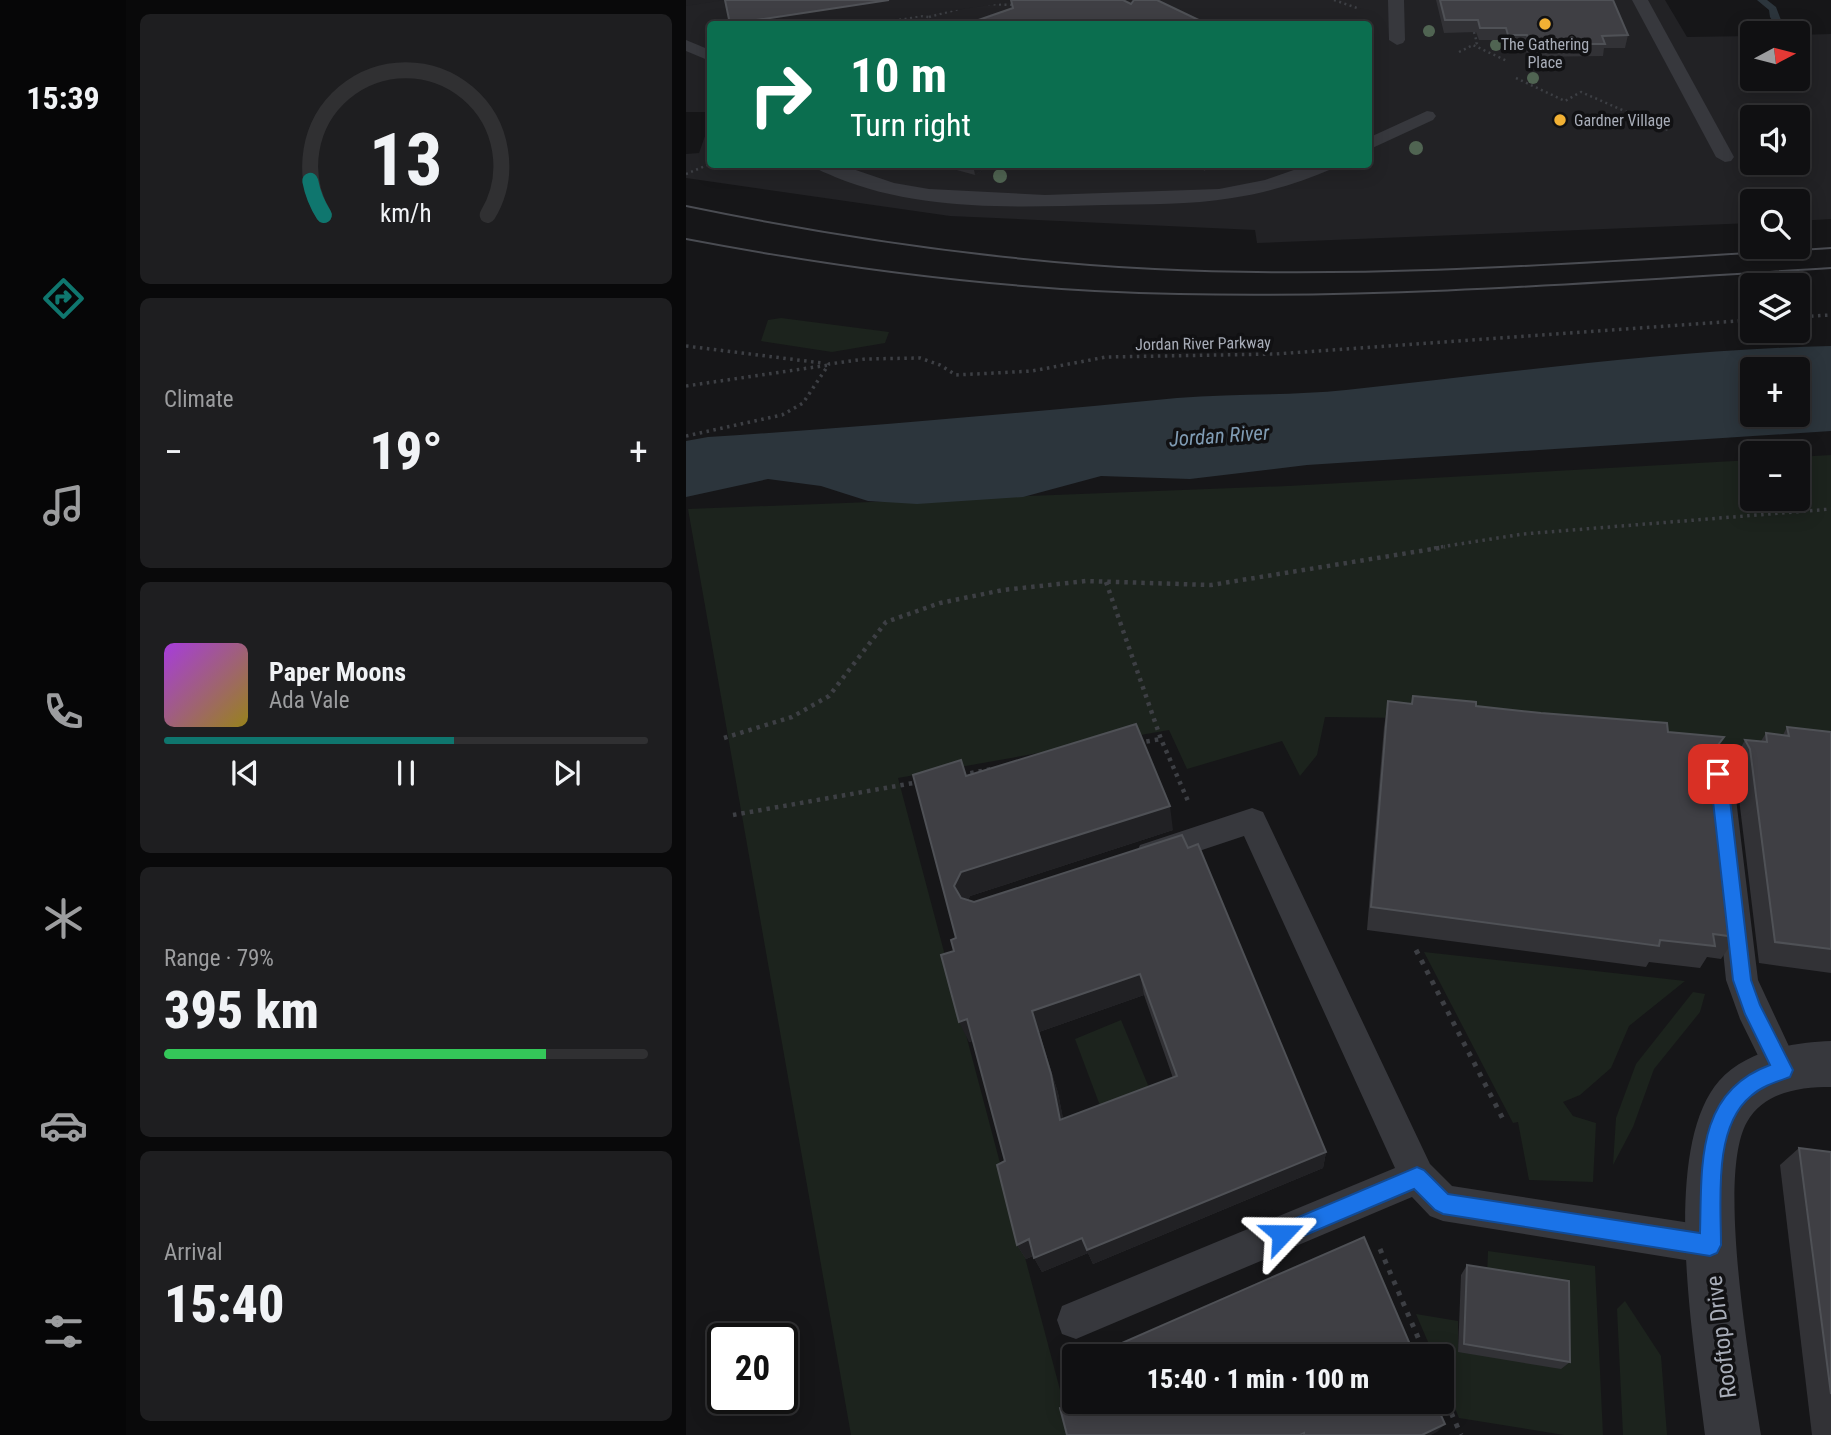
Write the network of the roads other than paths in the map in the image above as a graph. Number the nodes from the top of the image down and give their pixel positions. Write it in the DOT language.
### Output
graph roads {
  1 [pos="1396,0"];
  2 [pos="1640,0"];
  3 [pos="1397,40"];
  4 [pos="686,45"];
  5 [pos="707,55"];
  6 [pos="1427,116"];
  7 [pos="1372,143"];
  8 [pos="1725,157"];
  9 [pos="829,168"];
  10 [pos="1316,168"];
  11 [pos="1718,774"];
  12 [pos="1125,862"];
  13 [pos="1807,1067"];
  14 [pos="1417,1177"];
  15 [pos="1710,1245"];
  16 [pos="1076,1320"];
  17 [pos="1733,1435"];
  1 -- 3 [label="lane"];
  2 -- 8 [label="lane"];
  4 -- 5 [label="lane"];
  6 -- 7 [label="lane"];
  9 -- 10 [label="lane"];
  11 -- 13 [label="lane"];
  12 -- 14 [label="lane"];
  13 -- 15 [label="street, Rooftop Drive"];
  14 -- 15 [label="lane"];
  14 -- 16 [label="lane"];
  15 -- 17 [label="street, Rooftop Drive"];
}
